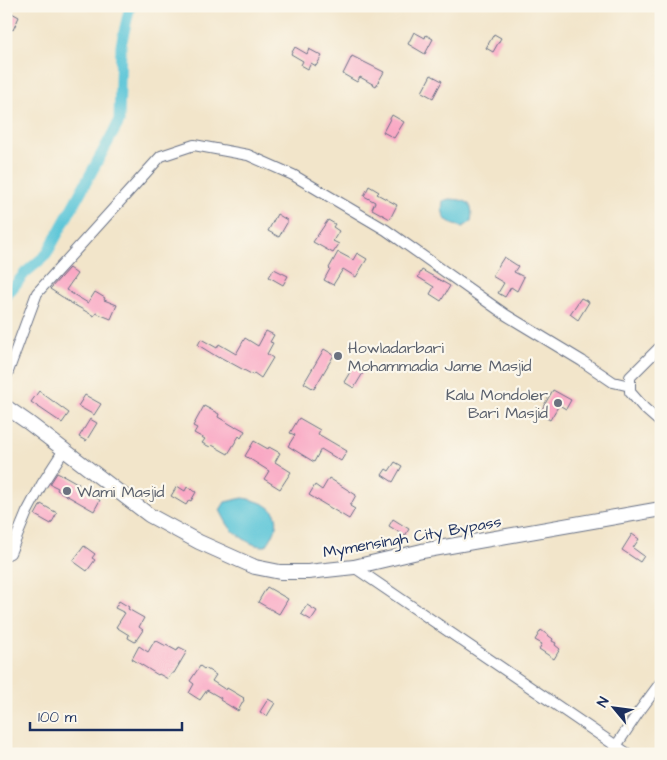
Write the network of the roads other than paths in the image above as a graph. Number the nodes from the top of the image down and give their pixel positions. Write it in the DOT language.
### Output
graph roads {
  1 [pos="661,346"];
  2 [pos="6,377"];
  3 [pos="630,386"];
  4 [pos="6,407"];
  5 [pos="661,423"];
  6 [pos="64,450"];
  7 [pos="661,509"];
  8 [pos="8,554"];
  9 [pos="354,567"];
  10 [pos="661,682"];
  11 [pos="621,751"];
  1 -- 3 [label="street"];
  2 -- 3 [label="street"];
  3 -- 5 [label="street"];
  4 -- 6 [label="highway, Mymensingh City Bypass"];
  6 -- 8 [label="street"];
  6 -- 9 [label="highway, Mymensingh City Bypass"];
  7 -- 9 [label="highway, Mymensingh City Bypass"];
  9 -- 11 [label="street"];
  10 -- 11 [label="street"];
}
